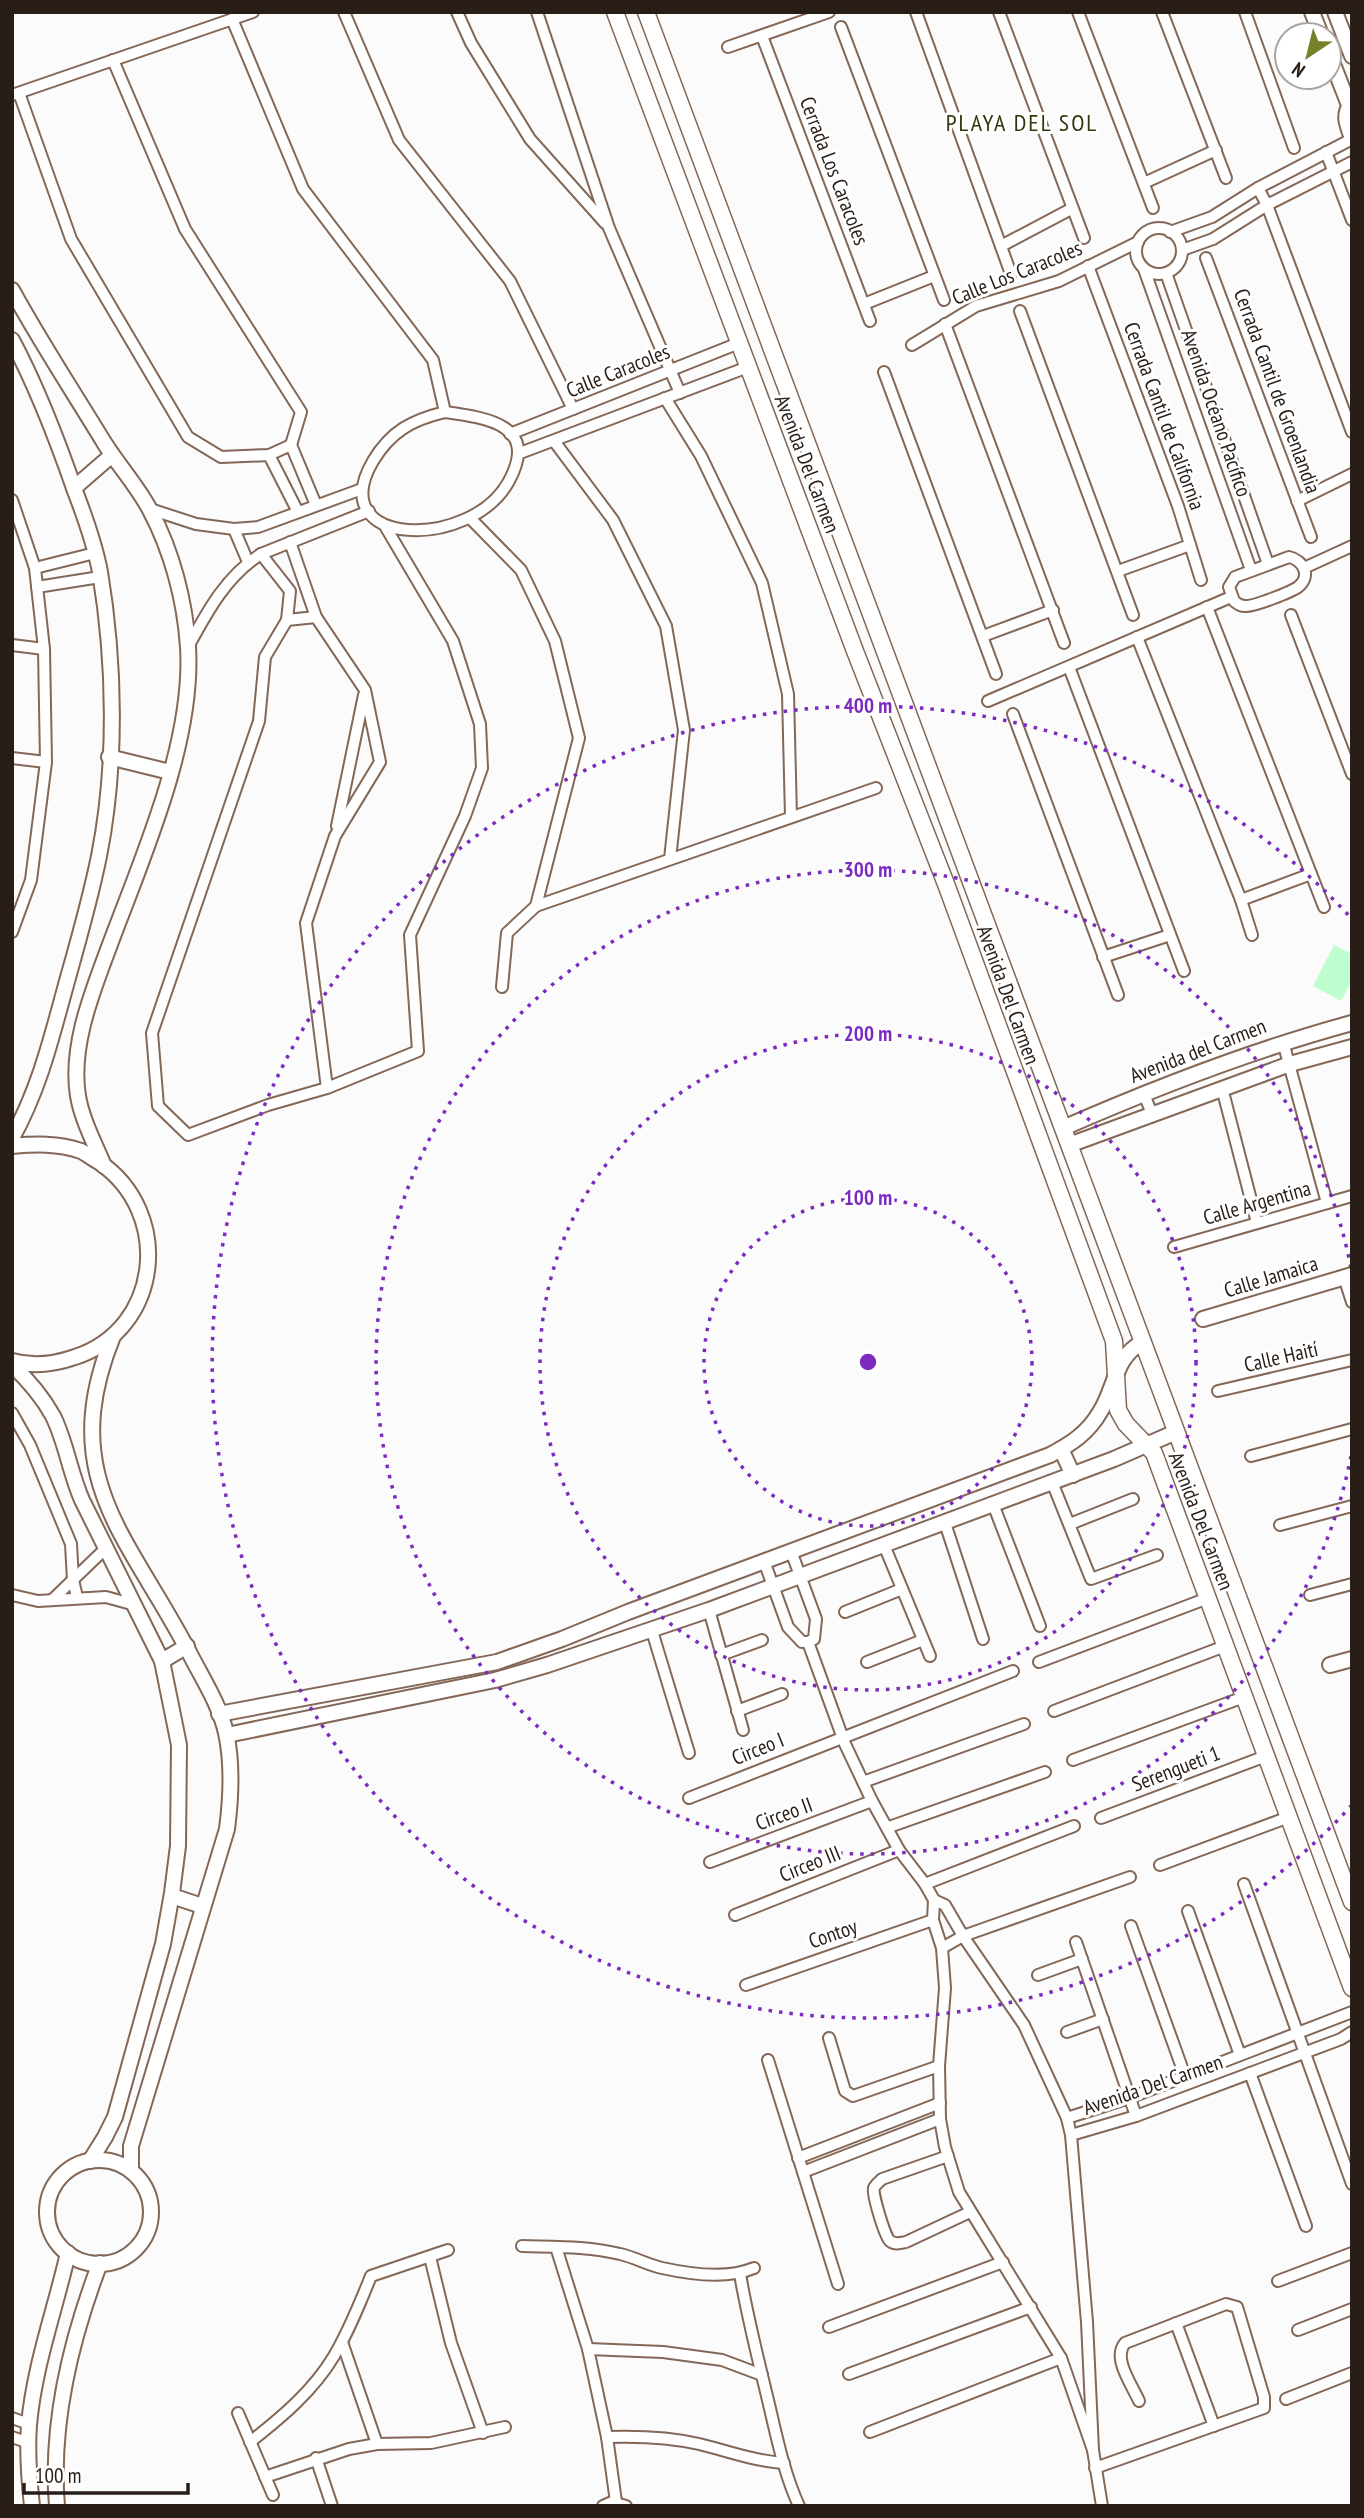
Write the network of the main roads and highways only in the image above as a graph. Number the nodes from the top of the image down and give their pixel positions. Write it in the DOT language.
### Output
graph roads {
  1 [pos="615,12"];
  2 [pos="646,12"];
  3 [pos="742,270"];
  4 [pos="716,280"];
  5 [pos="797,417"];
  6 [pos="771,427"];
  7 [pos="881,642"];
  8 [pos="855,651"];
  9 [pos="967,866"];
  10 [pos="946,884"];
  11 [pos="1351,1901"];
  12 [pos="1323,1909"];
  13 [pos="1352,1988"];
  1 -- 4 [label="main road, Avenida Del Carmen"];
  2 -- 3 [label="main road, Avenida Del Carmen"];
  3 -- 4 [label="main road"];
  3 -- 5 [label="main road, Avenida Del Carmen"];
  4 -- 6 [label="main road, Avenida Del Carmen"];
  5 -- 6 [label="main road"];
  5 -- 7 [label="main road, Avenida Del Carmen"];
  6 -- 8 [label="main road, Avenida Del Carmen"];
  7 -- 8 [label="main road"];
  7 -- 9 [label="main road, Avenida Del Carmen"];
  8 -- 10 [label="main road, Avenida Del Carmen"];
  9 -- 10 [label="main road"];
  9 -- 11 [label="main road, Avenida Del Carmen"];
  10 -- 12 [label="main road, Avenida Del Carmen"];
  11 -- 12 [label="main road"];
  12 -- 13 [label="main road, Avenida Del Carmen"];
}
